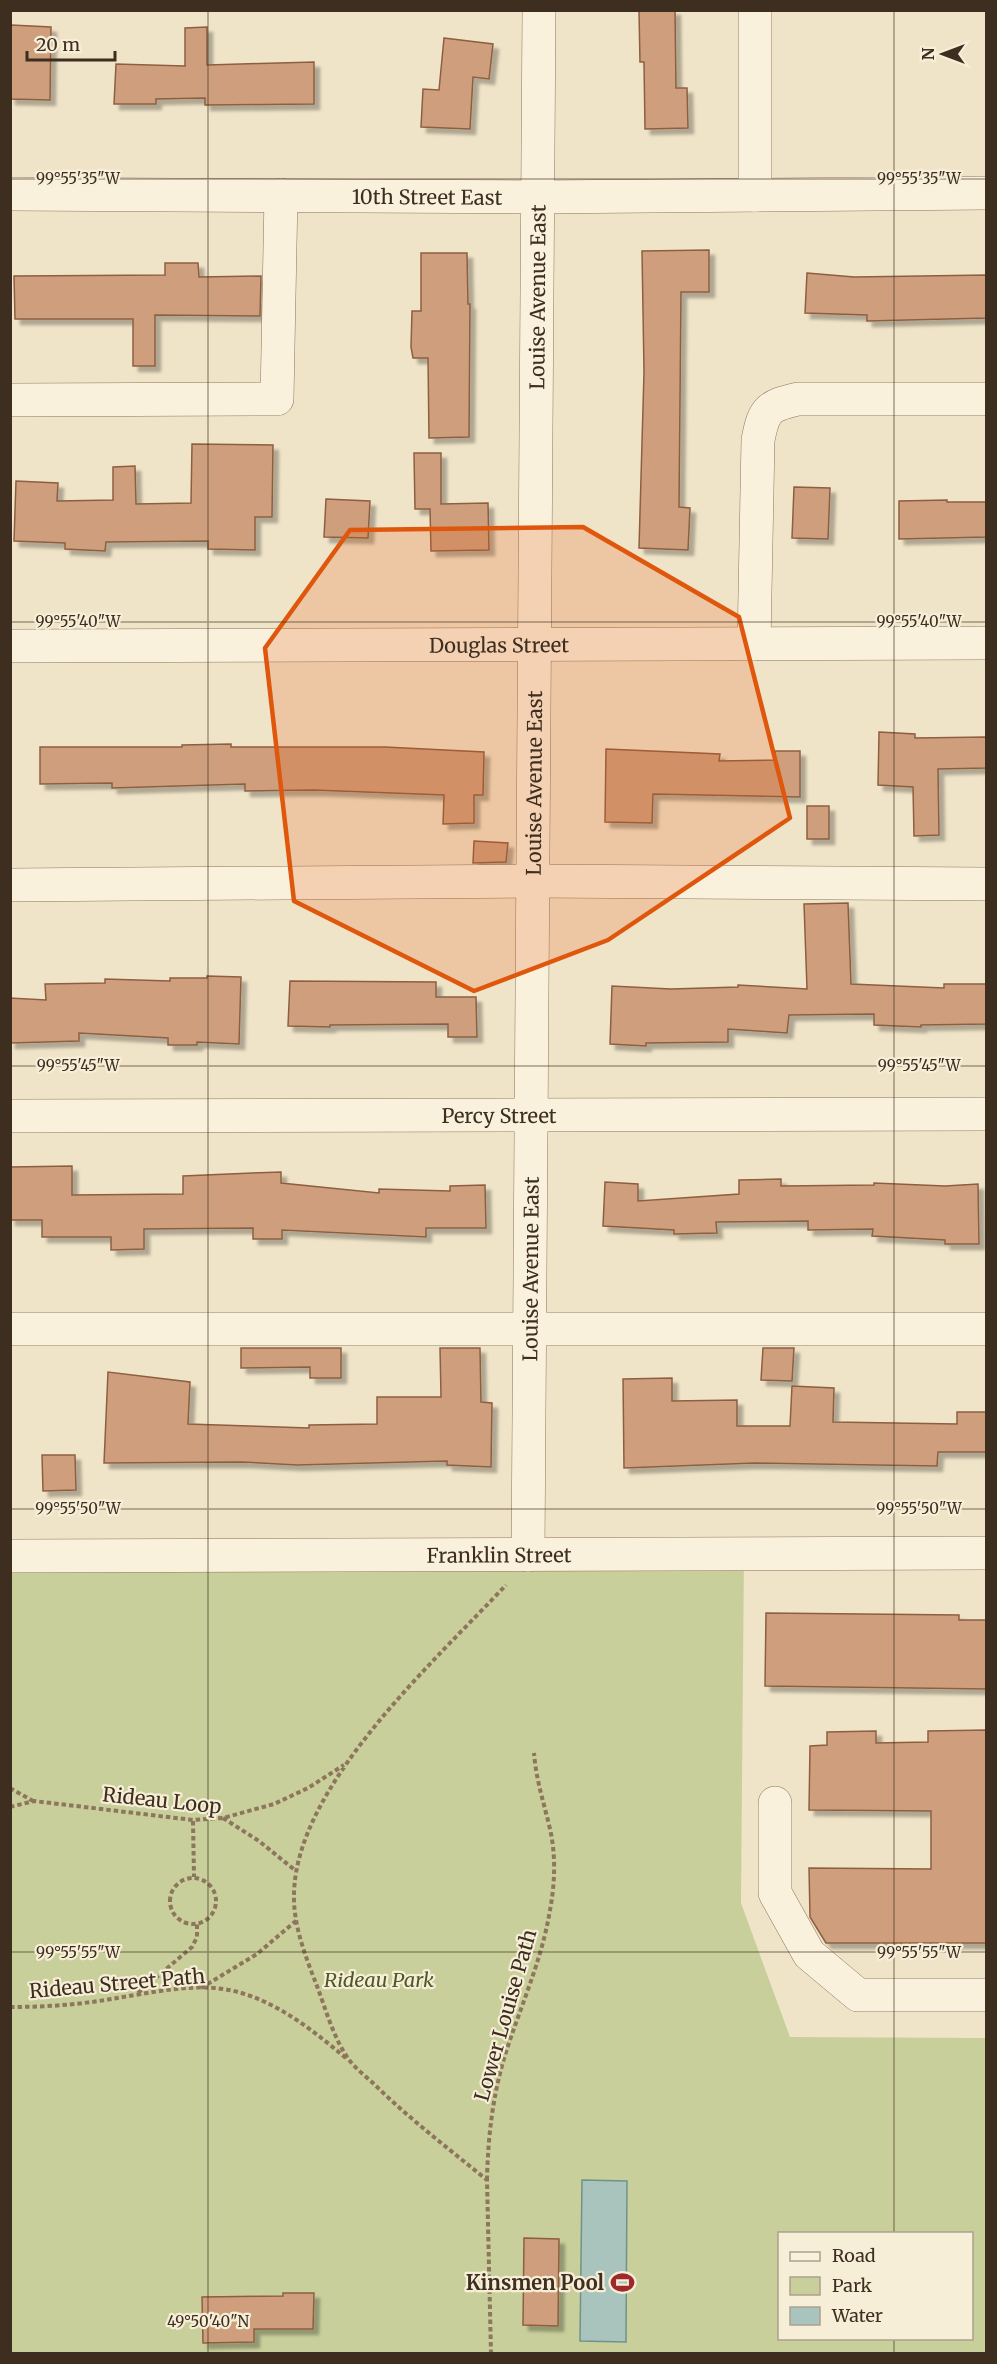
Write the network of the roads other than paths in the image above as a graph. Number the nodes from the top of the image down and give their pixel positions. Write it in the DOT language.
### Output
graph roads {
  1 [pos="539,10"];
  2 [pos="755,10"];
  3 [pos="987,193"];
  4 [pos="10,194"];
  5 [pos="281,195"];
  6 [pos="755,195"];
  7 [pos="538,197"];
  8 [pos="987,399"];
  9 [pos="10,400"];
  10 [pos="987,643"];
  11 [pos="754,644"];
  12 [pos="533,645"];
  13 [pos="10,646"];
  14 [pos="533,881"];
  15 [pos="987,884"];
  16 [pos="10,885"];
  17 [pos="987,1114"];
  18 [pos="10,1116"];
  19 [pos="531,1116"];
  20 [pos="529,1328"];
  21 [pos="10,1329"];
  22 [pos="987,1329"];
  23 [pos="987,1553"];
  24 [pos="10,1556"];
  25 [pos="528,1556"];
  26 [pos="775,1803"];
  27 [pos="987,1995"];
  1 -- 7 [label="street, Louise Avenue East"];
  2 -- 6 [label="street"];
  3 -- 6 [label="street, 10th Street East"];
  4 -- 5 [label="street, 10th Street East"];
  5 -- 7 [label="street, 10th Street East"];
  5 -- 9 [label="street"];
  6 -- 7 [label="street, 10th Street East"];
  7 -- 12 [label="street, Louise Avenue East"];
  8 -- 11 [label="street"];
  10 -- 11 [label="street, Douglas Street"];
  11 -- 12 [label="street, Douglas Street"];
  12 -- 13 [label="street, Douglas Street"];
  12 -- 14 [label="street, Louise Avenue East"];
  14 -- 15 [label="street"];
  14 -- 16 [label="street"];
  14 -- 19 [label="street, Louise Avenue East"];
  17 -- 19 [label="street, Percy Street"];
  18 -- 19 [label="street, Percy Street"];
  19 -- 20 [label="street, Louise Avenue East"];
  20 -- 21 [label="street"];
  20 -- 22 [label="street"];
  20 -- 25 [label="street, Louise Avenue East"];
  23 -- 25 [label="street, Franklin Street"];
  24 -- 25 [label="street, Franklin Street"];
  26 -- 27 [label="street"];
}
